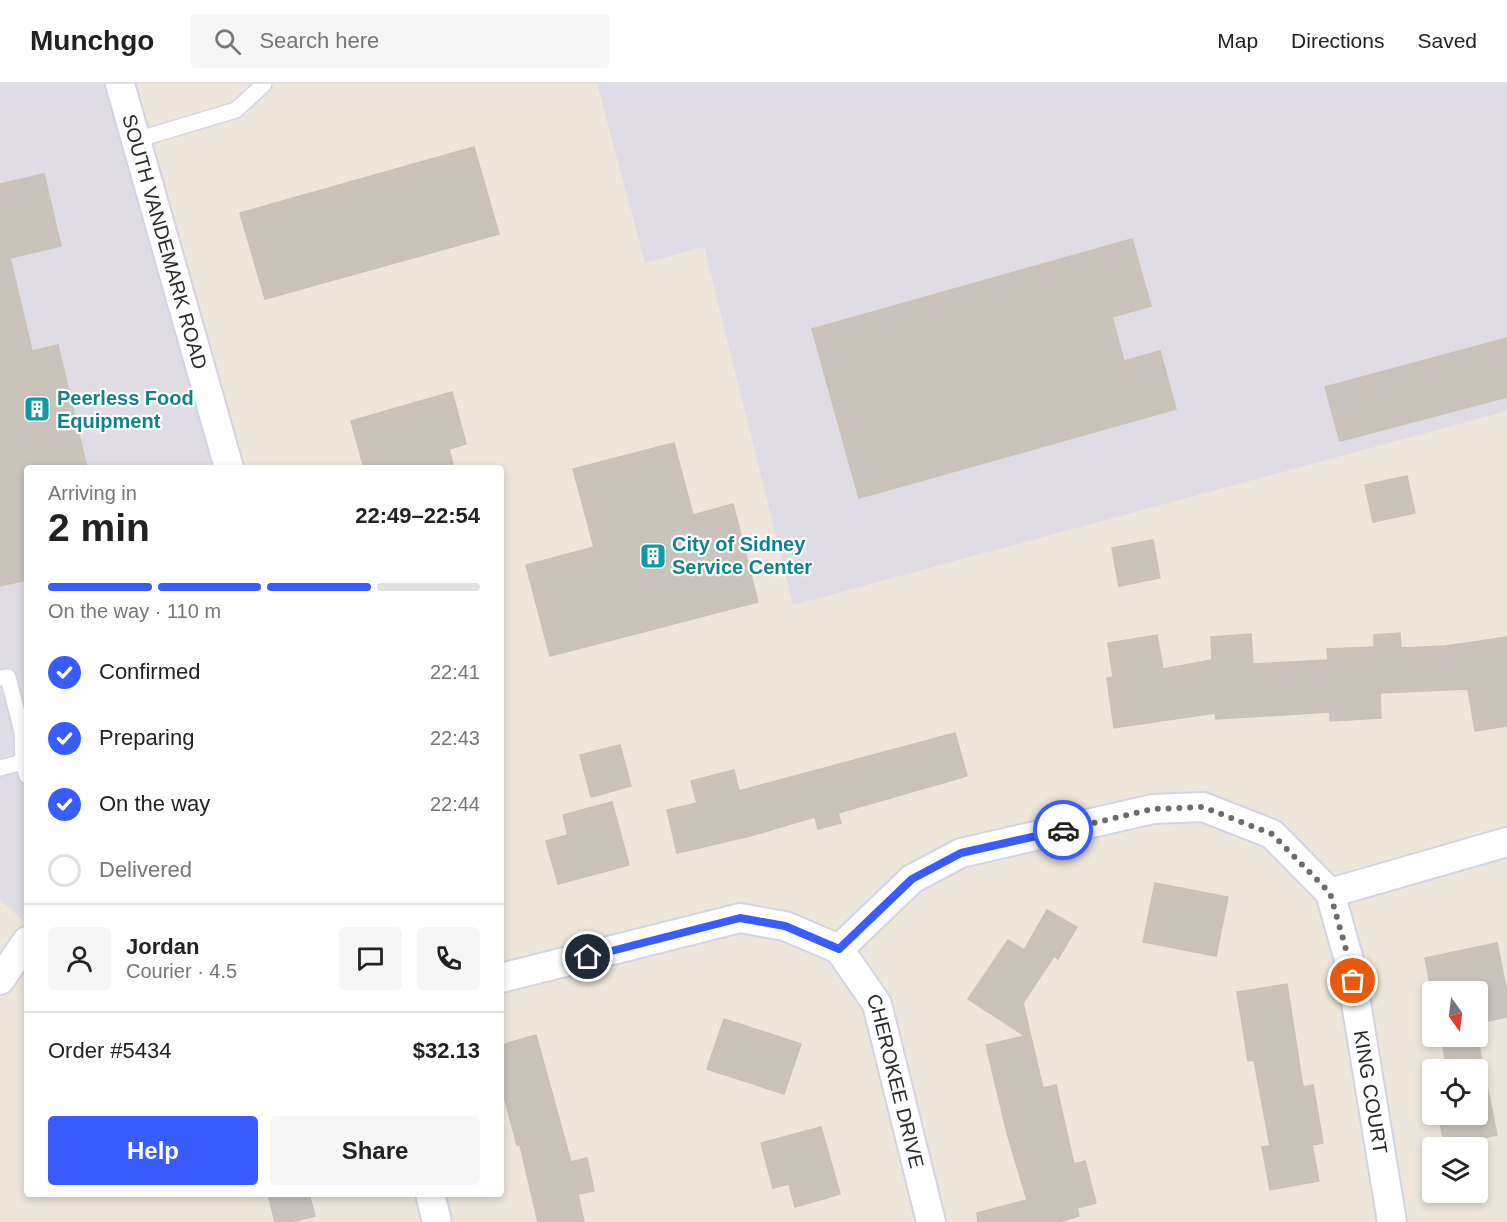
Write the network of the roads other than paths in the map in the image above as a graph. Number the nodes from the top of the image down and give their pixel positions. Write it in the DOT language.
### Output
graph roads {
  1 [pos="120,84"];
  2 [pos="264,84"];
  3 [pos="136,140"];
  4 [pos="228,465"];
  5 [pos="0,678"];
  6 [pos="24,757"];
  7 [pos="0,768"];
  8 [pos="24,769"];
  9 [pos="1507,842"];
  10 [pos="1330,893"];
  11 [pos="24,945"];
  12 [pos="839,949"];
  13 [pos="504,977"];
  14 [pos="0,981"];
  15 [pos="431,1197"];
  16 [pos="436,1222"];
  17 [pos="931,1222"];
  18 [pos="1392,1222"];
  1 -- 3 [label="street, SOUTH VANDEMARK ROAD"];
  2 -- 3 [label="lane"];
  3 -- 4 [label="street, SOUTH VANDEMARK ROAD"];
  5 -- 6 [label="lane"];
  7 -- 8 [label="lane"];
  9 -- 10 [label="street"];
  10 -- 12 [label="street"];
  10 -- 18 [label="street, KING COURT"];
  11 -- 14 [label="street"];
  12 -- 13 [label="street"];
  12 -- 17 [label="street, CHEROKEE DRIVE"];
  15 -- 16 [label="street"];
}
